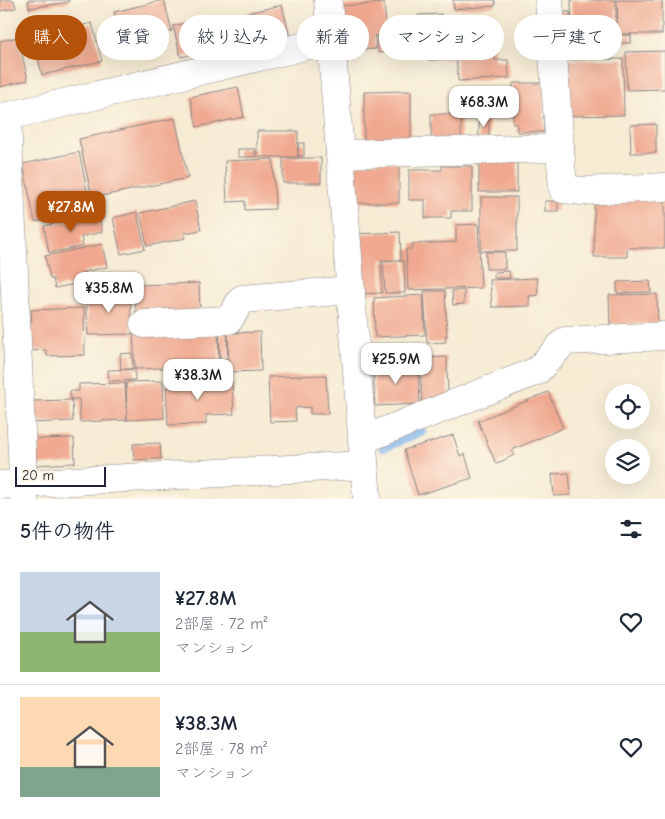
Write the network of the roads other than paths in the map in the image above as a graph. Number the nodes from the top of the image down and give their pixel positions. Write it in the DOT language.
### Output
graph roads {
  1 [pos="328,0"];
  2 [pos="549,0"];
  3 [pos="329,15"];
  4 [pos="297,48"];
  5 [pos="333,60"];
  6 [pos="3,117"];
  7 [pos="560,148"];
  8 [pos="340,154"];
  9 [pos="665,187"];
  10 [pos="351,290"];
  11 [pos="144,324"];
  12 [pos="665,336"];
  13 [pos="363,452"];
  14 [pos="16,489"];
  15 [pos="367,499"];
  1 -- 3 [label="street"];
  2 -- 7 [label="street"];
  4 -- 6 [label="street"];
  5 -- 8 [label="street"];
  6 -- 14 [label="street"];
  7 -- 8 [label="street"];
  7 -- 9 [label="street"];
  8 -- 10 [label="street"];
  10 -- 11 [label="street"];
  10 -- 13 [label="street"];
  12 -- 13 [label="street"];
  13 -- 14 [label="street"];
  13 -- 15 [label="street"];
}
